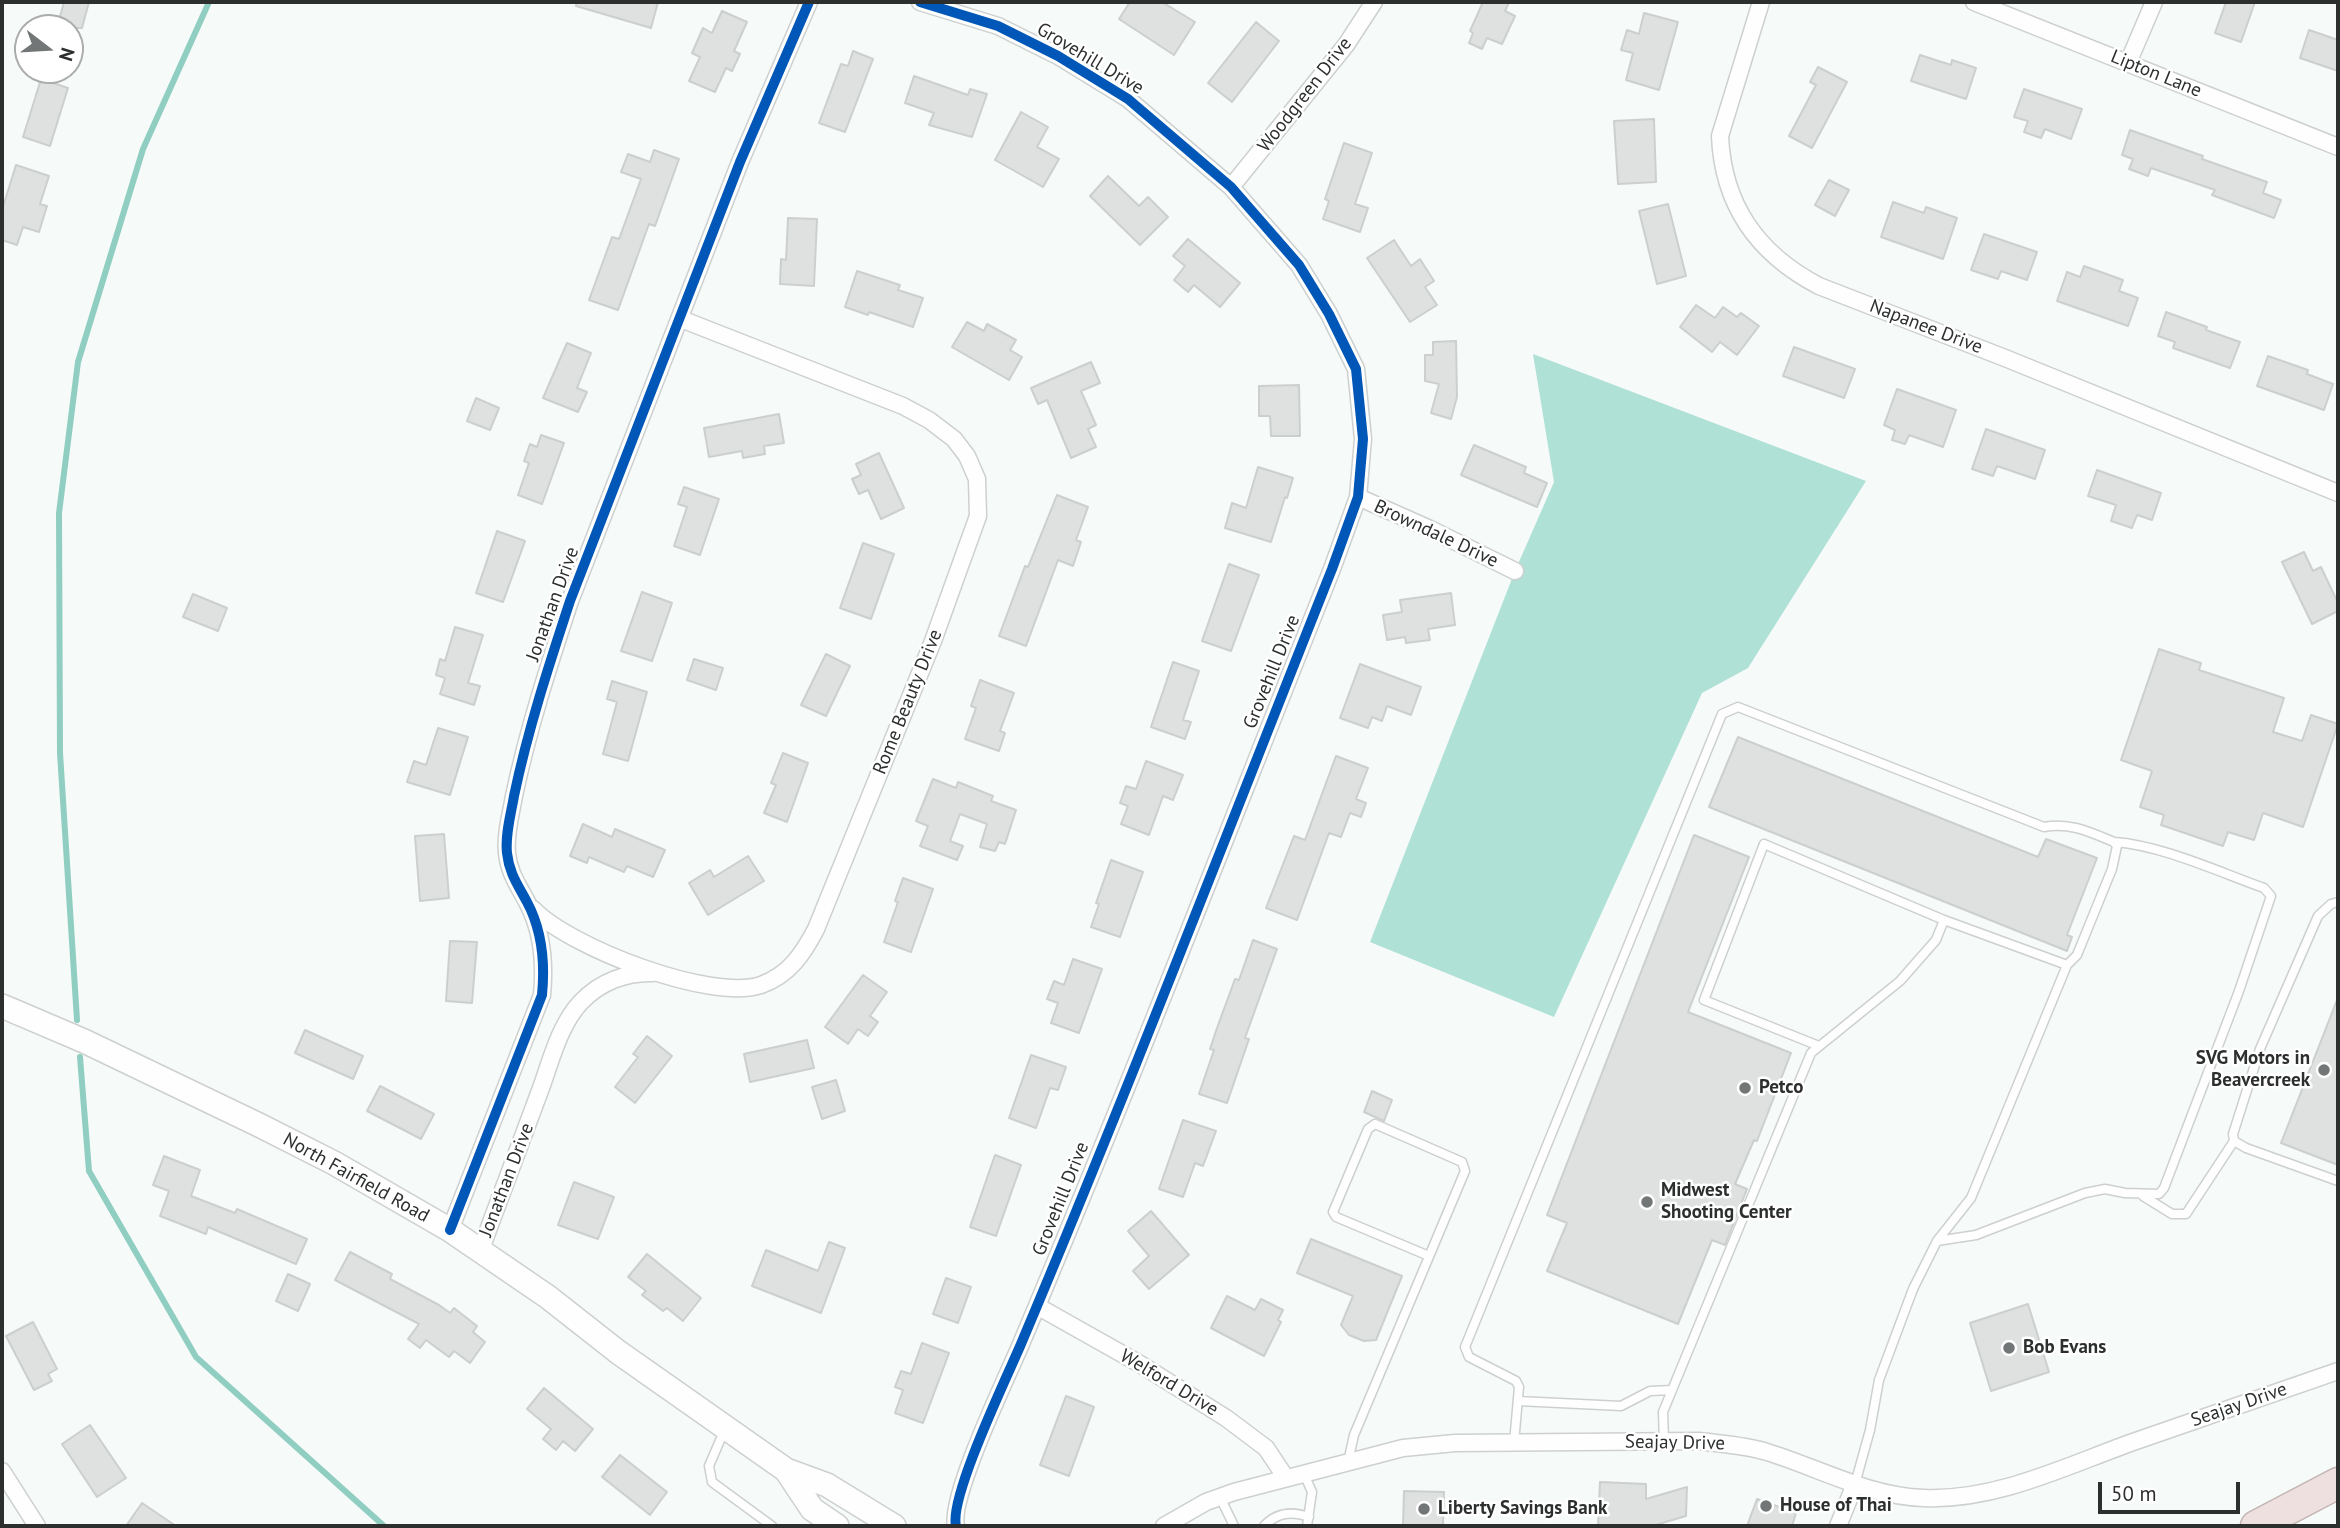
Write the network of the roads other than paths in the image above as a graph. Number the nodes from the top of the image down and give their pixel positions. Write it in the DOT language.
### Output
graph roads {
  1 [pos="809,2"];
  2 [pos="920,2"];
  3 [pos="1374,2"];
  4 [pos="1761,2"];
  5 [pos="1974,2"];
  6 [pos="2154,2"];
  7 [pos="2128,63"];
  8 [pos="2338,147"];
  9 [pos="1231,187"];
  10 [pos="681,319"];
  11 [pos="2338,493"];
  12 [pos="1358,497"];
  13 [pos="1515,571"];
  14 [pos="2114,842"];
  15 [pos="527,902"];
  16 [pos="2338,902"];
  17 [pos="1944,920"];
  18 [pos="2067,965"];
  19 [pos="663,974"];
  20 [pos="2,1006"];
  21 [pos="1819,1046"];
  22 [pos="2234,1141"];
  23 [pos="2338,1181"];
  24 [pos="2141,1194"];
  25 [pos="450,1230"];
  26 [pos="1937,1241"];
  27 [pos="481,1249"];
  28 [pos="1429,1256"];
  29 [pos="1037,1306"];
  30 [pos="2338,1371"];
  31 [pos="1672,1390"];
  32 [pos="1518,1401"];
  33 [pos="726,1428"];
  34 [pos="1664,1442"];
  35 [pos="1514,1443"];
  36 [pos="1348,1462"];
  37 [pos="786,1470"];
  38 [pos="2,1471"];
  39 [pos="1304,1474"];
  40 [pos="1286,1478"];
  41 [pos="2338,1483"];
  42 [pos="1855,1484"];
  43 [pos="1220,1497"];
  44 [pos="1308,1521"];
  45 [pos="37,1526"];
  46 [pos="772,1526"];
  47 [pos="837,1526"];
  48 [pos="894,1526"];
  49 [pos="956,1526"];
  50 [pos="1164,1526"];
  51 [pos="1234,1526"];
  52 [pos="1264,1526"];
  53 [pos="1838,1526"];
  54 [pos="2256,1526"];
  1 -- 10 [label="street, Jonathan Drive"];
  2 -- 9 [label="street, Grovehill Drive"];
  3 -- 9 [label="street, Woodgreen Drive"];
  4 -- 11 [label="street, Napanee Drive"];
  5 -- 7 [label="street, Lipton Lane"];
  6 -- 7 [label="street"];
  7 -- 8 [label="street, Lipton Lane"];
  9 -- 12 [label="street, Grovehill Drive"];
  10 -- 15 [label="street, Jonathan Drive"];
  10 -- 19 [label="street, Rome Beauty Drive"];
  12 -- 13 [label="street, Browndale Drive"];
  12 -- 29 [label="street, Grovehill Drive"];
  14 -- 18 [label="lane"];
  14 -- 24 [label="lane"];
  14 -- 32 [label="lane"];
  15 -- 19 [label="street, Rome Beauty Drive"];
  15 -- 25 [label="street, Jonathan Drive"];
  16 -- 22 [label="lane"];
  17 -- 18 [label="lane"];
  17 -- 21 [label="lane"];
  17 -- 21 [label="lane"];
  18 -- 26 [label="lane"];
  19 -- 27 [label="street, Jonathan Drive"];
  20 -- 25 [label="main road, North Fairfield Road"];
  21 -- 31 [label="lane"];
  22 -- 23 [label="lane"];
  22 -- 24 [label="lane"];
  24 -- 26 [label="lane"];
  25 -- 27 [label="main road, North Fairfield Road"];
  26 -- 42 [label="lane"];
  27 -- 33 [label="main road, North Fairfield Road"];
  28 -- 28 [label="lane"];
  28 -- 36 [label="lane"];
  29 -- 40 [label="street, Welford Drive"];
  29 -- 49 [label="street, Grovehill Drive"];
  30 -- 42 [label="street, Seajay Drive"];
  31 -- 32 [label="lane"];
  31 -- 34 [label="lane"];
  32 -- 35 [label="lane"];
  33 -- 37 [label="main road, North Fairfield Road"];
  33 -- 46 [label="lane"];
  34 -- 35 [label="street, Seajay Drive"];
  34 -- 42 [label="street, Seajay Drive"];
  35 -- 36 [label="street, Seajay Drive"];
  36 -- 39 [label="street, Seajay Drive"];
  37 -- 47 [label="main road, North Fairfield Road"];
  37 -- 48 [label="main road, North Fairfield Road"];
  38 -- 45 [label="street"];
  39 -- 40 [label="street, Seajay Drive"];
  39 -- 44 [label="lane"];
  40 -- 43 [label="street, Seajay Drive"];
  41 -- 54 [label="highway"];
  42 -- 53 [label="street"];
  43 -- 50 [label="street, Seajay Drive"];
  43 -- 51 [label="lane"];
  44 -- 52 [label="lane"];
}
